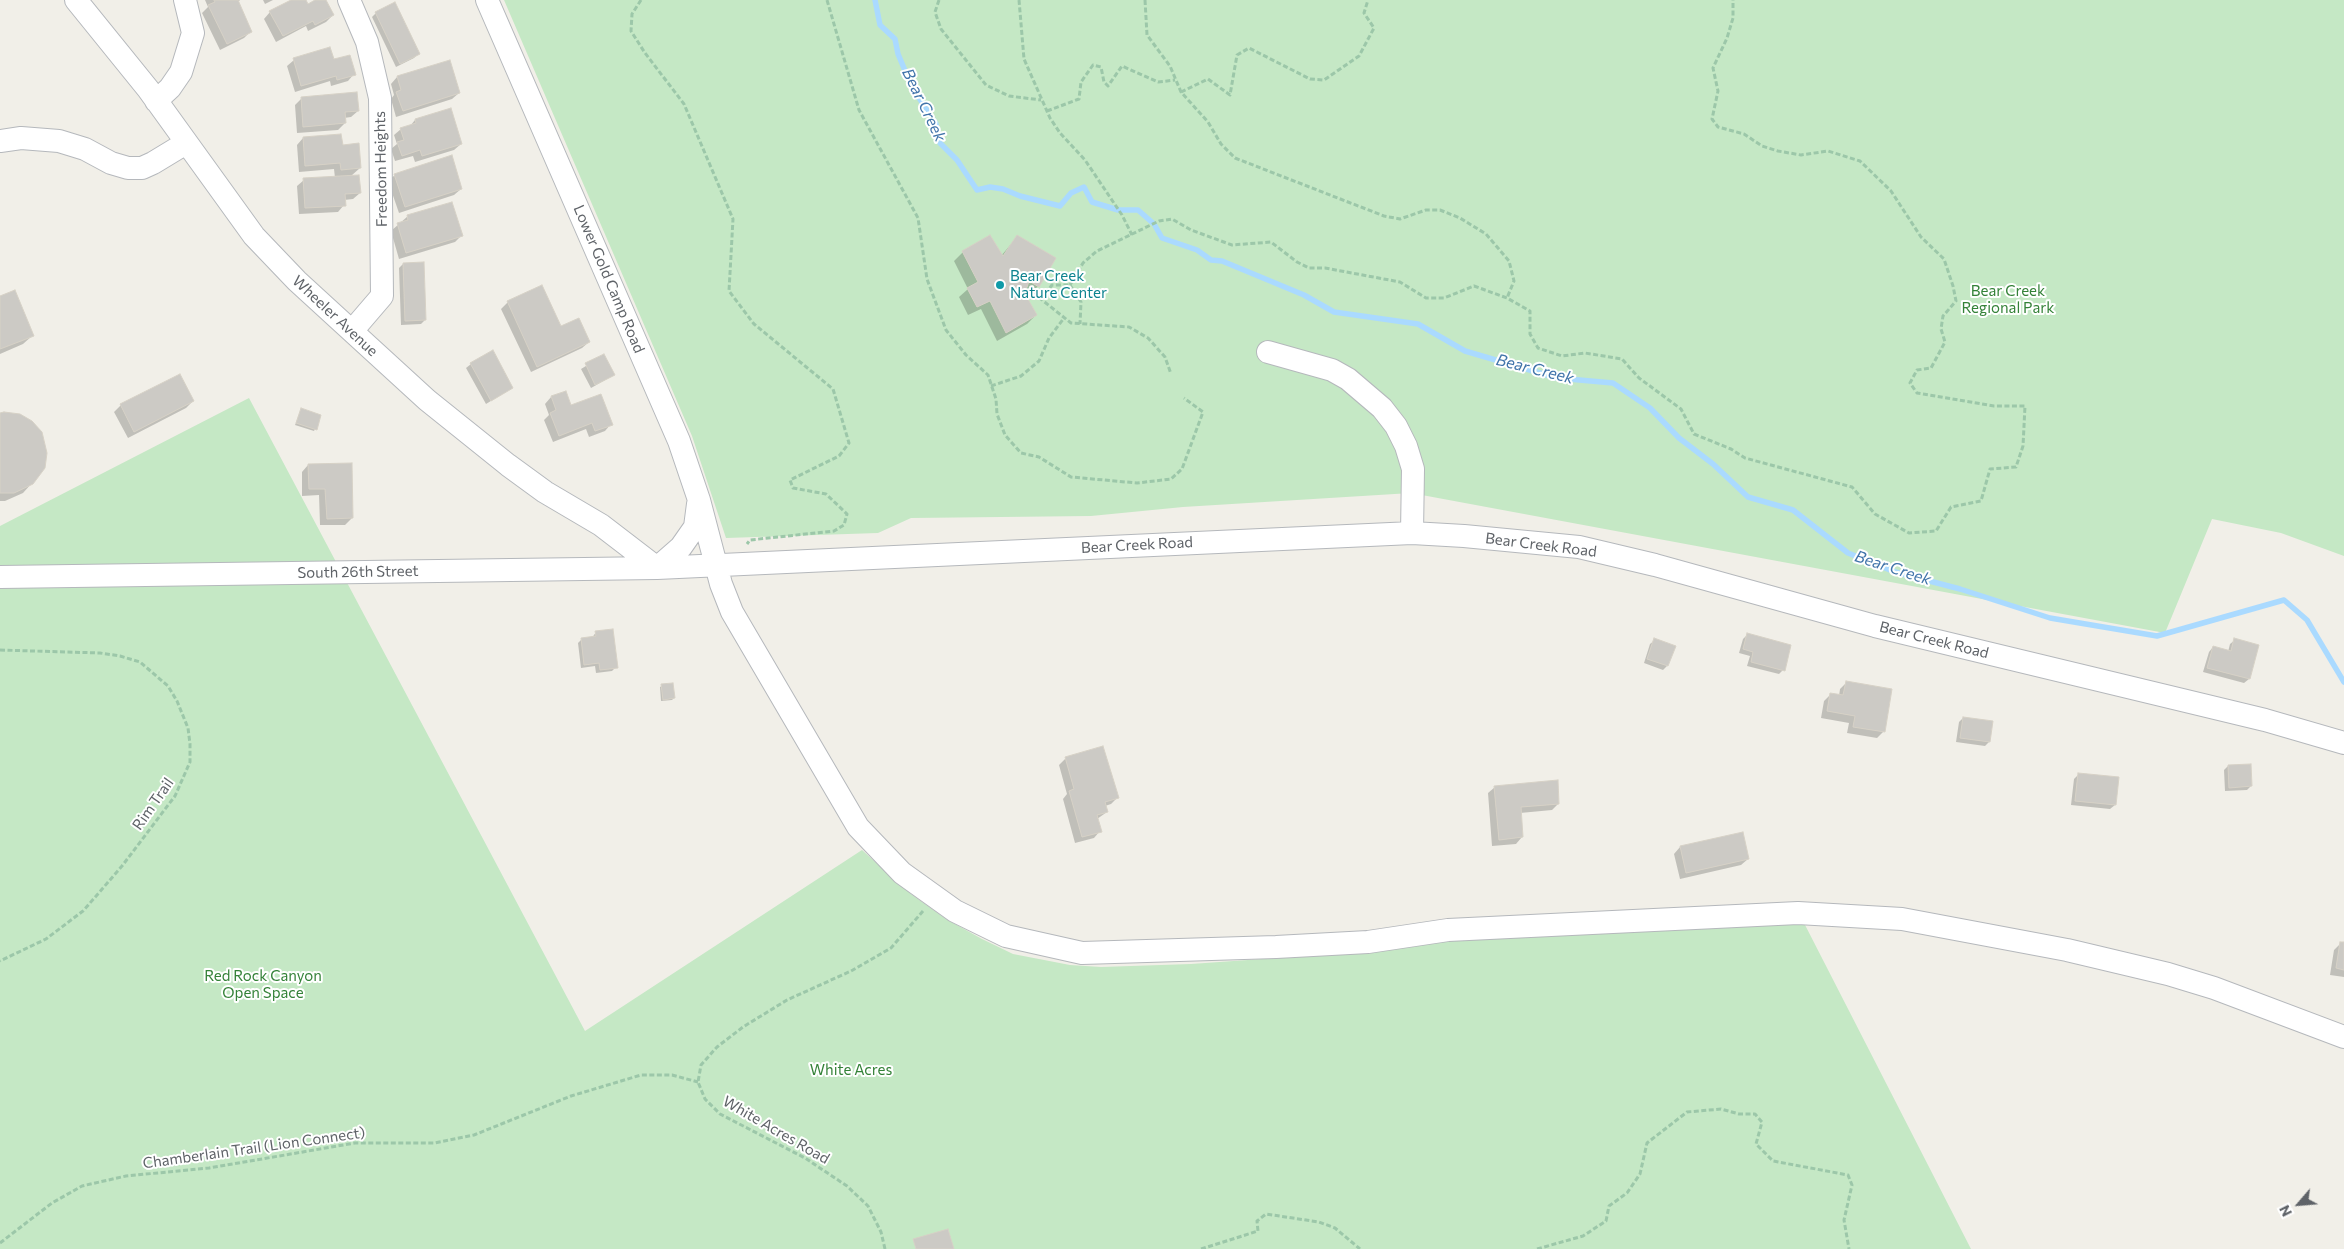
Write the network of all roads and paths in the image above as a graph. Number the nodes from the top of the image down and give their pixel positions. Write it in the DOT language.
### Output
graph roads {
  1 [pos="76,0"];
  2 [pos="185,0"];
  3 [pos="349,0"];
  4 [pos="488,0"];
  5 [pos="641,0"];
  6 [pos="828,0"];
  7 [pos="939,0"];
  8 [pos="1018,0"];
  9 [pos="1145,0"];
  10 [pos="1368,0"];
  11 [pos="1733,0"];
  12 [pos="1175,80"];
  13 [pos="1181,92"];
  14 [pos="1042,100"];
  15 [pos="156,101"];
  16 [pos="1047,111"];
  17 [pos="0,141"];
  18 [pos="186,143"];
  19 [pos="1132,235"];
  20 [pos="1070,285"];
  21 [pos="1027,288"];
  22 [pos="1508,298"];
  23 [pos="1041,300"];
  24 [pos="1064,318"];
  25 [pos="1080,324"];
  26 [pos="352,331"];
  27 [pos="1268,352"];
  28 [pos="1172,374"];
  29 [pos="991,386"];
  30 [pos="1184,398"];
  31 [pos="699,500"];
  32 [pos="1412,533"];
  33 [pos="723,564"];
  34 [pos="656,568"];
  35 [pos="0,576"];
  36 [pos="0,650"];
  37 [pos="2344,743"];
  38 [pos="934,896"];
  39 [pos="0,961"];
  40 [pos="2344,1037"];
  41 [pos="698,1082"];
  42 [pos="0,1243"];
  43 [pos="885,1249"];
  44 [pos="1201,1249"];
  45 [pos="1360,1249"];
  46 [pos="1537,1249"];
  47 [pos="1849,1249"];
  1 -- 15 [label="street, Wheeler Avenue"];
  2 -- 15 [label="street"];
  3 -- 26 [label="street, Freedom Heights"];
  4 -- 31 [label="street, Lower Gold Camp Road"];
  5 -- 33 [label="path"];
  6 -- 29 [label="path"];
  7 -- 14 [label="path"];
  8 -- 14 [label="path"];
  9 -- 12 [label="path"];
  10 -- 13 [label="path"];
  11 -- 22 [label="path"];
  12 -- 13 [label="path"];
  12 -- 16 [label="path"];
  13 -- 22 [label="path"];
  14 -- 16 [label="path"];
  15 -- 18 [label="street, Wheeler Avenue"];
  16 -- 19 [label="path"];
  17 -- 18 [label="street"];
  18 -- 26 [label="street, Wheeler Avenue"];
  19 -- 20 [label="path"];
  19 -- 22 [label="path"];
  20 -- 23 [label="path"];
  20 -- 25 [label="path"];
  21 -- 23 [label="path"];
  23 -- 24 [label="path"];
  24 -- 25 [label="path"];
  24 -- 29 [label="path"];
  25 -- 28 [label="path"];
  26 -- 34 [label="street, Wheeler Avenue"];
  27 -- 32 [label="street"];
  29 -- 30 [label="path"];
  31 -- 33 [label="street, Lower Gold Camp Road"];
  31 -- 34 [label="street"];
  32 -- 33 [label="street, Bear Creek Road"];
  32 -- 37 [label="street, Bear Creek Road"];
  33 -- 34 [label="street, South 26th Street"];
  33 -- 38 [label="street, Lower Gold Camp Road"];
  34 -- 35 [label="street, South 26th Street"];
  36 -- 39 [label="path, Rim Trail"];
  38 -- 40 [label="street, Lower Gold Camp Road"];
  38 -- 41 [label="path"];
  41 -- 42 [label="path, Chamberlain Trail (Lion Connect)"];
  41 -- 43 [label="path, White Acres Road"];
  44 -- 45 [label="path"];
  46 -- 47 [label="path"];
}
